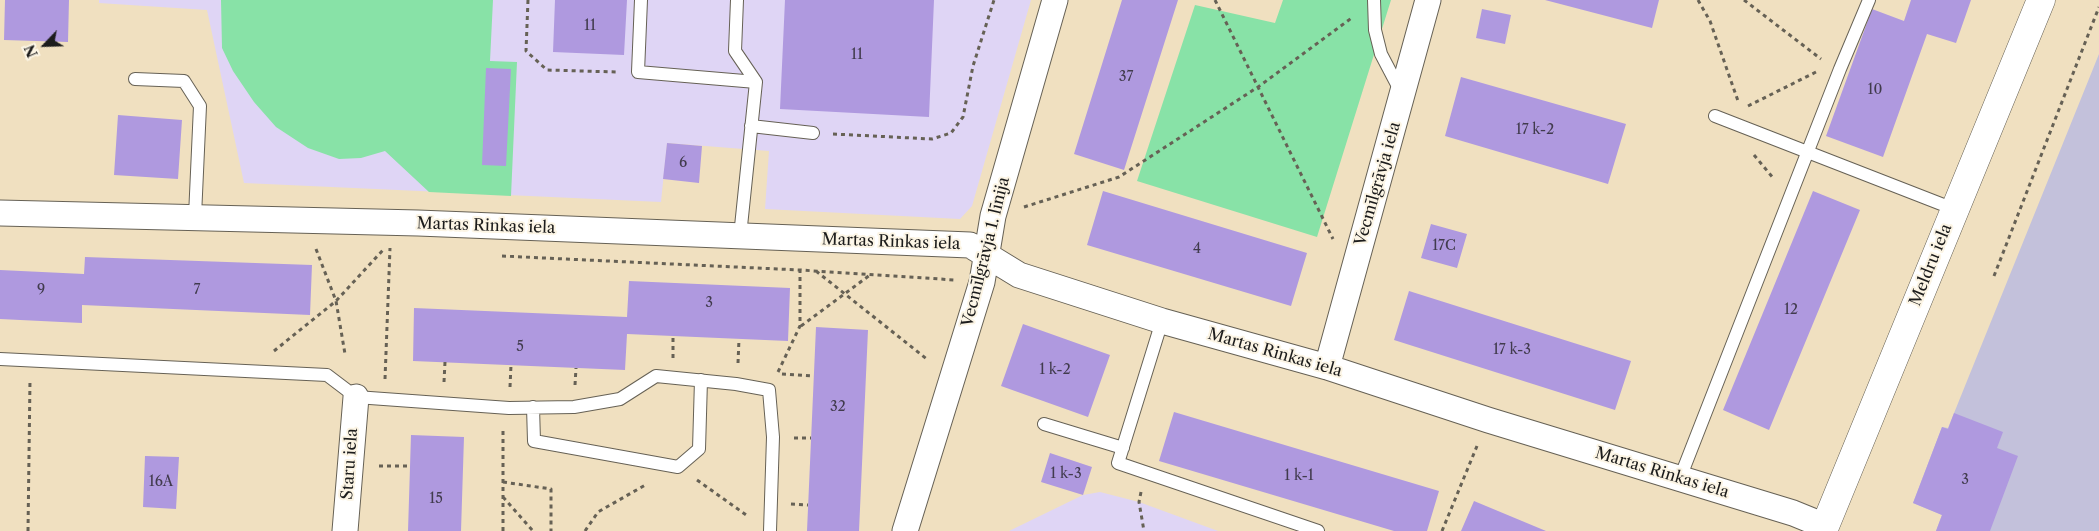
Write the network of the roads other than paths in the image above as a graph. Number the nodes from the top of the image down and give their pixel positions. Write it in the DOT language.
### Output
graph roads {
  1 [pos="641,0"];
  2 [pos="737,0"];
  3 [pos="1055,0"];
  4 [pos="1374,0"];
  5 [pos="1428,0"];
  6 [pos="1869,0"];
  7 [pos="2041,0"];
  8 [pos="135,79"];
  9 [pos="756,82"];
  10 [pos="1403,96"];
  11 [pos="1715,116"];
  12 [pos="752,126"];
  13 [pos="813,133"];
  14 [pos="1807,153"];
  15 [pos="1954,209"];
  16 [pos="0,213"];
  17 [pos="195,216"];
  18 [pos="740,236"];
  19 [pos="986,255"];
  20 [pos="1162,321"];
  21 [pos="0,359"];
  22 [pos="1327,367"];
  23 [pos="701,380"];
  24 [pos="356,397"];
  25 [pos="533,407"];
  26 [pos="1044,424"];
  27 [pos="1123,448"];
  28 [pos="1680,478"];
  29 [pos="1824,528"];
  30 [pos="345,531"];
  31 [pos="770,531"];
  32 [pos="905,531"];
  33 [pos="1318,531"];
  1 -- 9 [label="lane"];
  2 -- 9 [label="lane"];
  3 -- 19 [label="street, Vecmīlgrāvja 1. līnija"];
  4 -- 10 [label="lane"];
  5 -- 10 [label="street, Vecmīlgrāvja iela"];
  6 -- 14 [label="lane"];
  7 -- 15 [label="street, Meldru iela"];
  8 -- 17 [label="lane"];
  9 -- 12 [label="lane"];
  10 -- 22 [label="street, Vecmīlgrāvja iela"];
  11 -- 14 [label="lane"];
  12 -- 13 [label="lane"];
  12 -- 18 [label="lane"];
  14 -- 15 [label="lane"];
  14 -- 28 [label="lane"];
  15 -- 29 [label="street, Meldru iela"];
  16 -- 17 [label="street, Martas Rinkas iela"];
  17 -- 18 [label="street, Martas Rinkas iela"];
  18 -- 19 [label="street, Martas Rinkas iela"];
  19 -- 20 [label="street, Martas Rinkas iela"];
  19 -- 32 [label="street, Vecmīlgrāvja 1. līnija"];
  20 -- 22 [label="street, Martas Rinkas iela"];
  20 -- 27 [label="lane"];
  21 -- 24 [label="lane"];
  22 -- 28 [label="street, Martas Rinkas iela"];
  23 -- 25 [label="lane"];
  23 -- 25 [label="lane"];
  23 -- 31 [label="lane"];
  24 -- 25 [label="lane"];
  24 -- 30 [label="street, Staru iela"];
  26 -- 27 [label="lane"];
  27 -- 33 [label="lane"];
  28 -- 29 [label="street, Martas Rinkas iela"];
}
